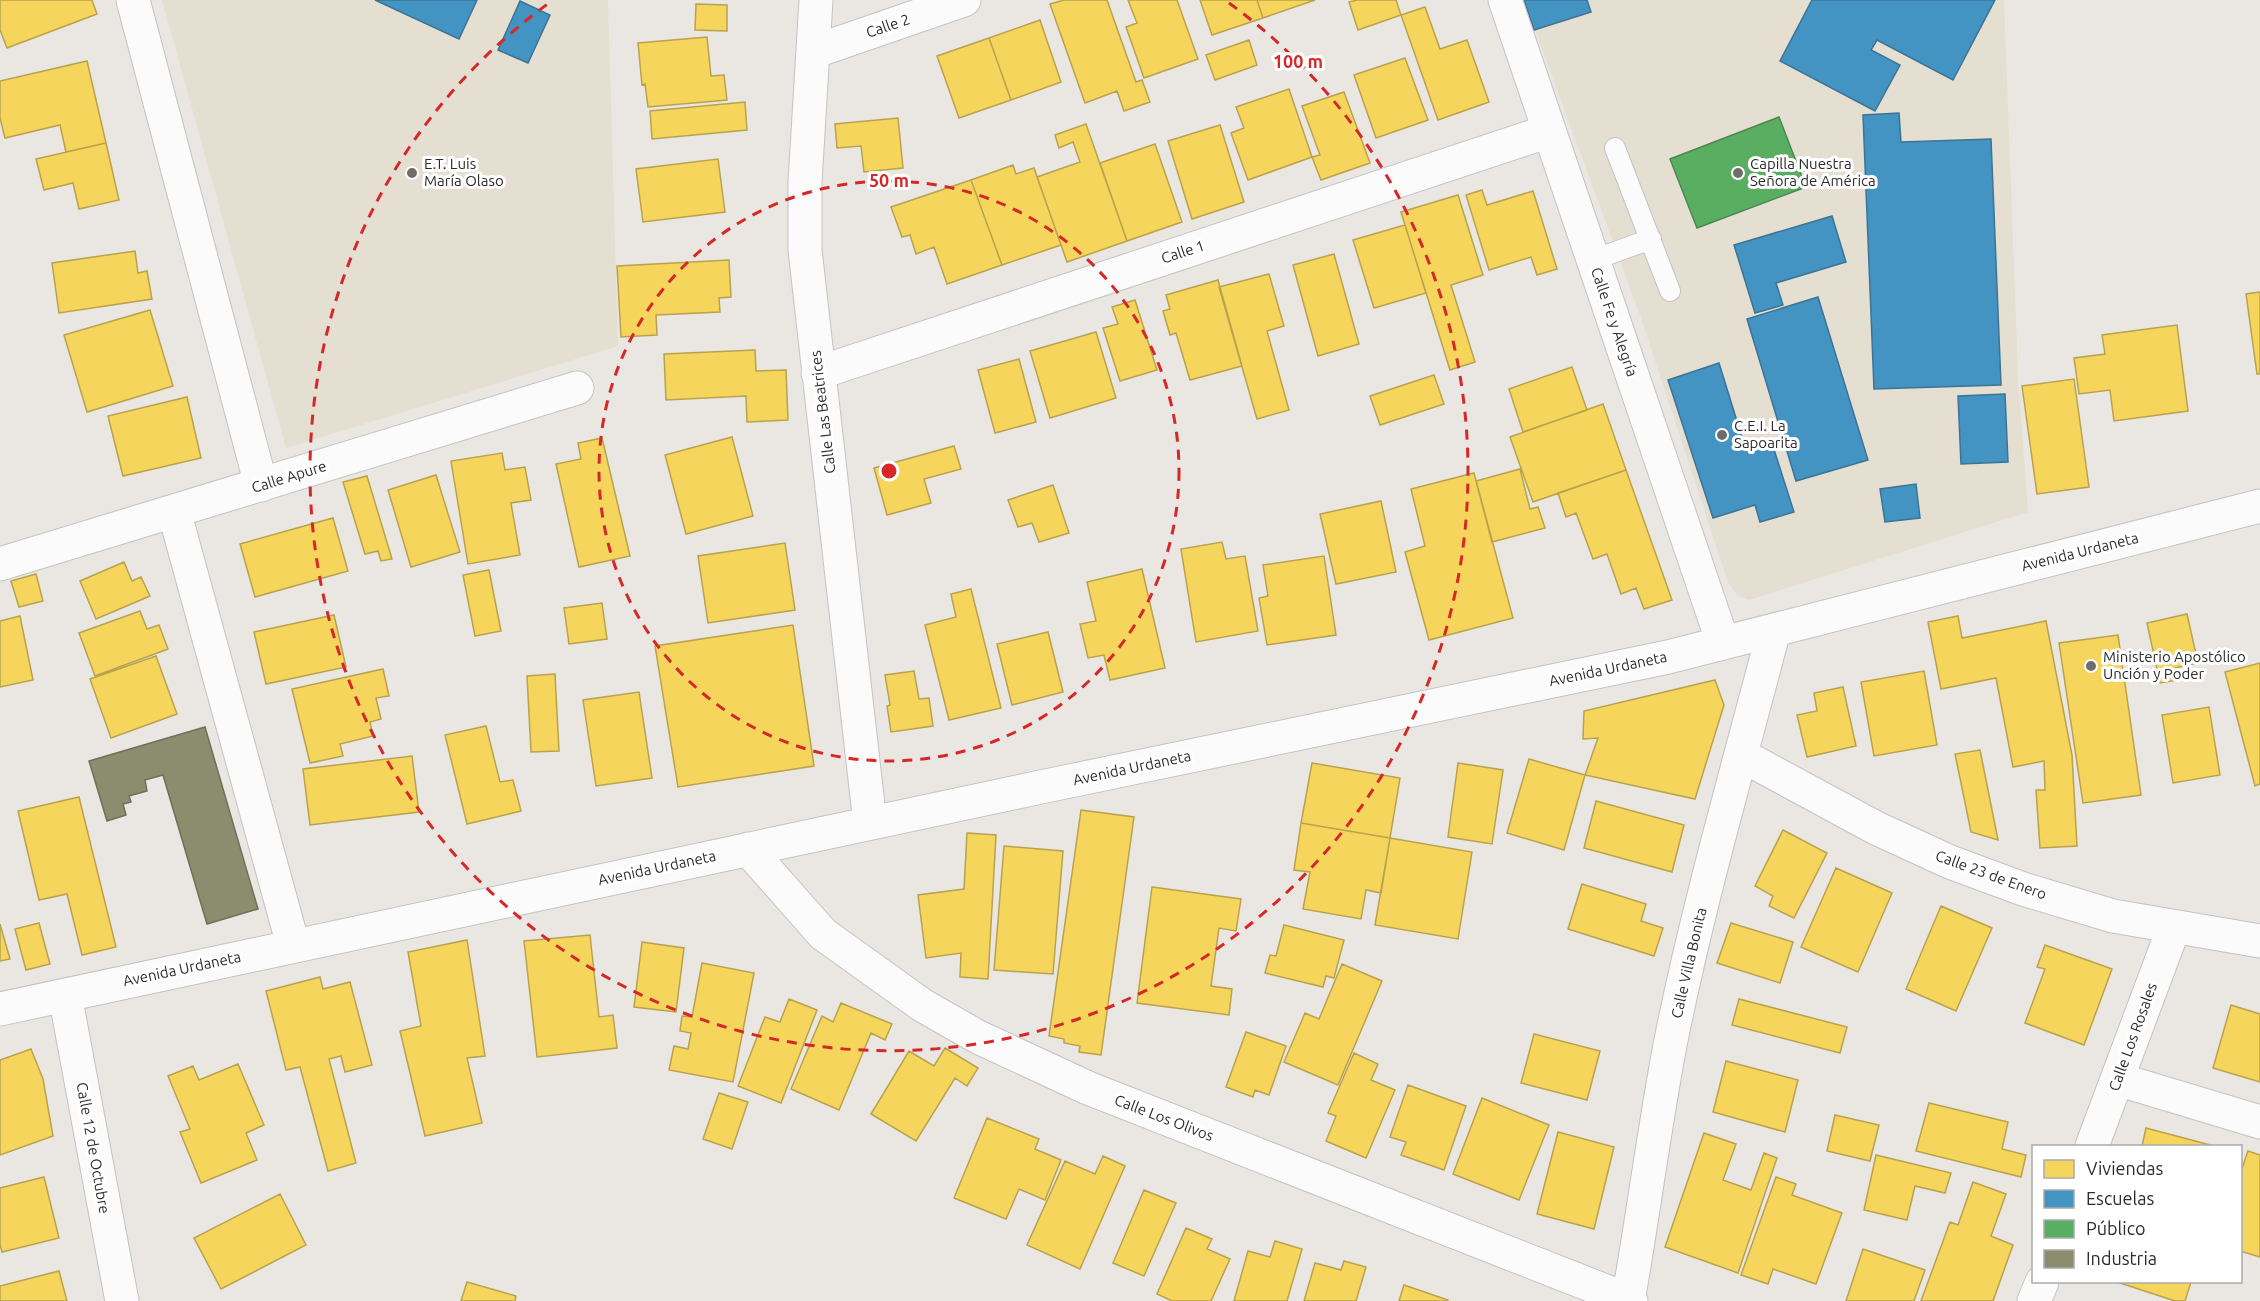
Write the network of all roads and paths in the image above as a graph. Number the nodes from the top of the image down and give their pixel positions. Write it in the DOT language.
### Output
graph roads {
  1 [pos="133,0"];
  2 [pos="816,0"];
  3 [pos="964,0"];
  4 [pos="1505,0"];
  5 [pos="813,52"];
  6 [pos="1549,131"];
  7 [pos="1615,148"];
  8 [pos="1650,239"];
  9 [pos="1593,260"];
  10 [pos="1670,291"];
  11 [pos="818,373"];
  12 [pos="577,388"];
  13 [pos="261,485"];
  14 [pos="2260,506"];
  15 [pos="174,511"];
  16 [pos="0,564"];
  17 [pos="1774,630"];
  18 [pos="1723,643"];
  19 [pos="1741,755"];
  20 [pos="870,823"];
  21 [pos="748,849"];
  22 [pos="2174,927"];
  23 [pos="2260,941"];
  24 [pos="293,945"];
  25 [pos="65,994"];
  26 [pos="0,1009"];
  27 [pos="2117,1079"];
  28 [pos="2260,1122"];
  29 [pos="2092,1145"];
  30 [pos="2041,1283"];
  31 [pos="122,1301"];
  32 [pos="1629,1301"];
  33 [pos="2034,1301"];
  1 -- 13 [label="street"];
  2 -- 5 [label="street, Calle Las Beatrices"];
  3 -- 5 [label="street, Calle 2"];
  4 -- 6 [label="street, Calle Fe y Alegría"];
  5 -- 11 [label="street, Calle Las Beatrices"];
  6 -- 9 [label="street, Calle Fe y Alegría"];
  6 -- 11 [label="street, Calle 1"];
  7 -- 8 [label="lane"];
  8 -- 9 [label="lane"];
  8 -- 10 [label="lane"];
  9 -- 18 [label="street, Calle Fe y Alegría"];
  11 -- 20 [label="street, Calle Las Beatrices"];
  12 -- 13 [label="street, Calle Apure"];
  13 -- 15 [label="street, Calle Apure"];
  14 -- 17 [label="street, Avenida Urdaneta"];
  15 -- 16 [label="street, Calle Apure"];
  15 -- 24 [label="street"];
  17 -- 18 [label="street, Avenida Urdaneta"];
  17 -- 19 [label="street, Calle Villa Bonita"];
  18 -- 20 [label="street, Avenida Urdaneta"];
  19 -- 22 [label="street, Calle 23 de Enero"];
  19 -- 32 [label="street, Calle Villa Bonita"];
  20 -- 21 [label="street, Avenida Urdaneta"];
  21 -- 24 [label="street, Avenida Urdaneta"];
  21 -- 32 [label="street, Calle Los Olivos"];
  22 -- 23 [label="street, Calle 23 de Enero"];
  22 -- 27 [label="street, Calle Los Rosales"];
  24 -- 25 [label="street, Avenida Urdaneta"];
  25 -- 26 [label="street, Avenida Urdaneta"];
  25 -- 31 [label="street, Calle 12 de Octubre"];
  27 -- 28 [label="street"];
  27 -- 29 [label="street, Calle Los Rosales"];
  30 -- 33 [label="street"];
}
